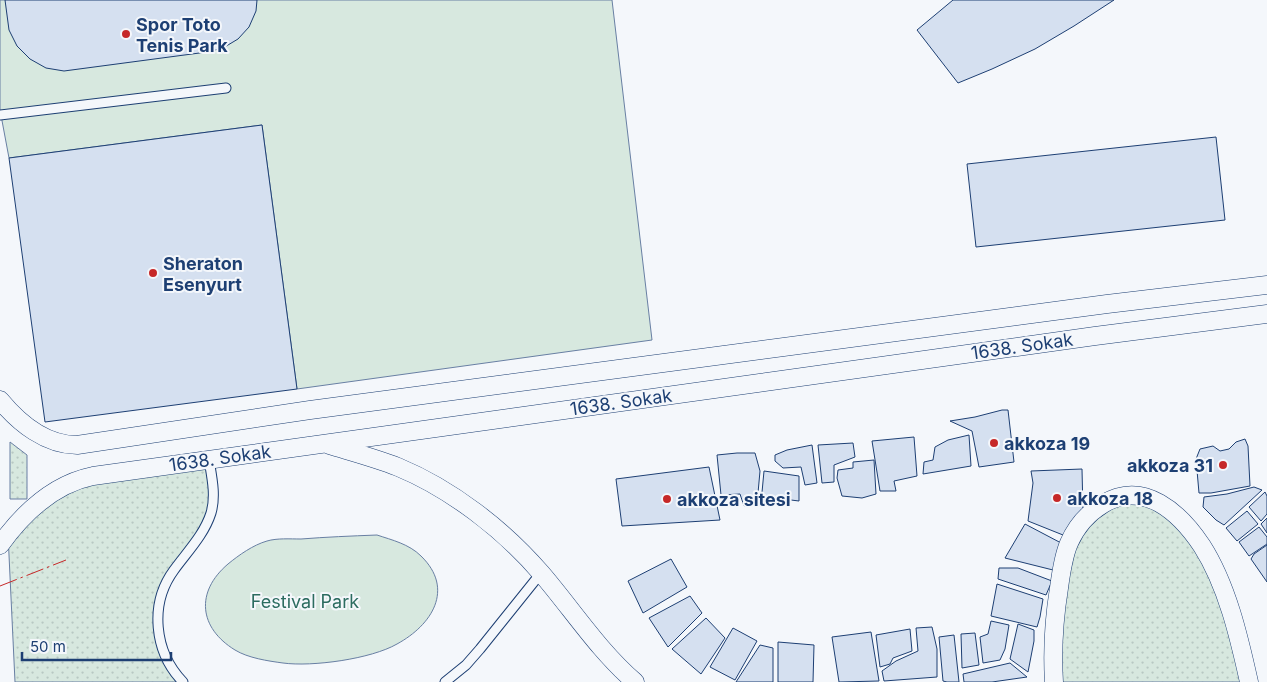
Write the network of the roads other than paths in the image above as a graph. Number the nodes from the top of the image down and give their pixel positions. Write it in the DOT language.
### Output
graph roads {
  1 [pos="226,88"];
  2 [pos="0,115"];
  3 [pos="1267,286"];
  4 [pos="1267,314"];
  5 [pos="0,400"];
  6 [pos="323,443"];
  7 [pos="209,460"];
  8 [pos="0,545"];
  9 [pos="541,572"];
  10 [pos="183,682"];
  11 [pos="445,682"];
  12 [pos="635,682"];
  13 [pos="1054,682"];
  14 [pos="1249,682"];
  1 -- 2 [label="lane"];
  3 -- 5 [label="street, 1638. Sokak"];
  4 -- 6 [label="street, 1638. Sokak"];
  6 -- 7 [label="street, 1638. Sokak"];
  6 -- 9 [label="street"];
  7 -- 8 [label="street, 1638. Sokak"];
  7 -- 10 [label="lane"];
  9 -- 11 [label="lane"];
  9 -- 12 [label="street"];
  13 -- 14 [label="street"];
}
